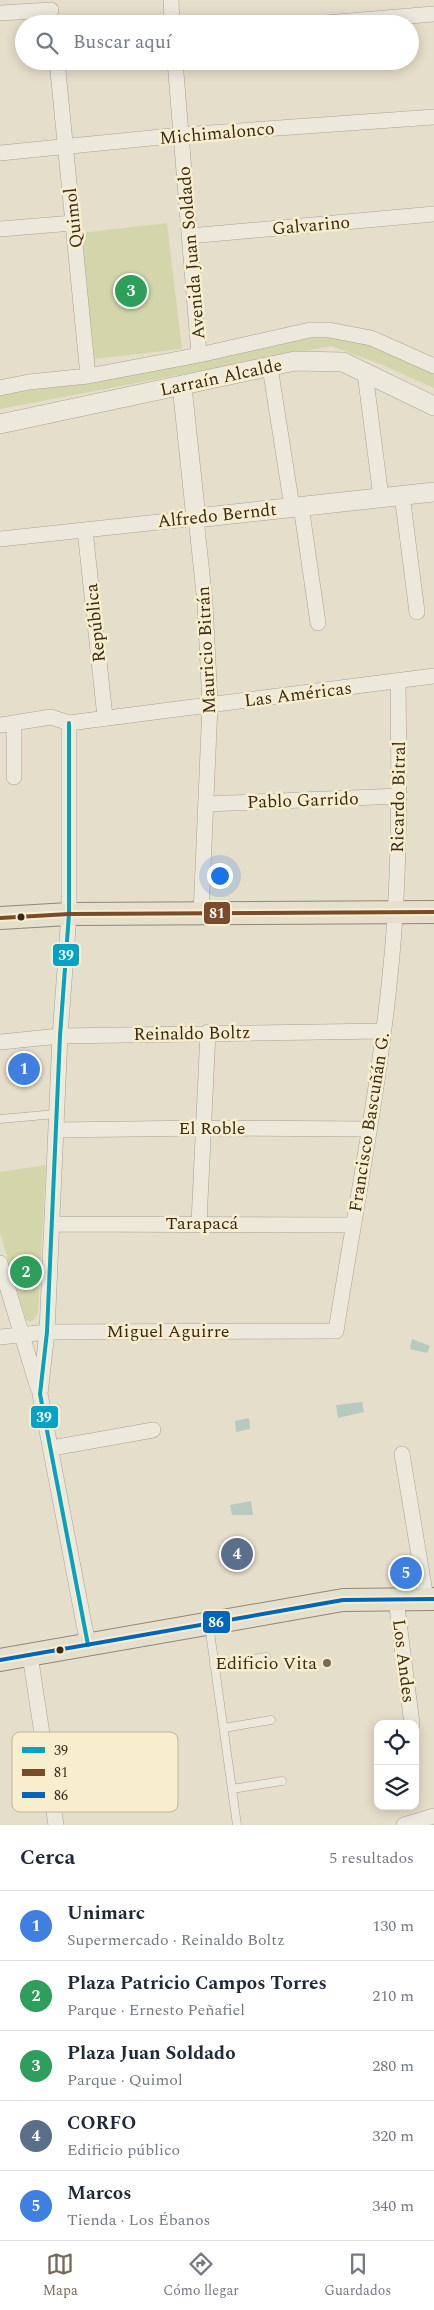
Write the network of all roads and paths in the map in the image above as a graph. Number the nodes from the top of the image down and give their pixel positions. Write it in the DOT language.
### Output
graph roads {
  1 [pos="171,0"];
  2 [pos="51,11"];
  3 [pos="0,12"];
  4 [pos="434,14"];
  5 [pos="172,15"];
  6 [pos="419,15"];
  7 [pos="58,70"];
  8 [pos="176,70"];
  9 [pos="434,117"];
  10 [pos="181,135"];
  11 [pos="66,146"];
  12 [pos="0,153"];
  13 [pos="434,214"];
  14 [pos="73,223"];
  15 [pos="0,229"];
  16 [pos="189,236"];
  17 [pos="199,355"];
  18 [pos="434,366"];
  19 [pos="270,367"];
  20 [pos="365,372"];
  21 [pos="88,376"];
  22 [pos="182,386"];
  23 [pos="0,388"];
  24 [pos="434,406"];
  25 [pos="0,424"];
  26 [pos="434,492"];
  27 [pos="402,495"];
  28 [pos="381,497"];
  29 [pos="296,507"];
  30 [pos="196,518"];
  31 [pos="85,530"];
  32 [pos="0,539"];
  33 [pos="417,612"];
  34 [pos="318,623"];
  35 [pos="434,676"];
  36 [pos="398,682"];
  37 [pos="210,705"];
  38 [pos="105,717"];
  39 [pos="70,723"];
  40 [pos="7,724"];
  41 [pos="14,777"];
  42 [pos="399,796"];
  43 [pos="206,804"];
  44 [pos="395,912"];
  45 [pos="434,912"];
  46 [pos="69,914"];
  47 [pos="201,914"];
  48 [pos="0,918"];
  49 [pos="383,1031"];
  50 [pos="208,1032"];
  51 [pos="60,1036"];
  52 [pos="0,1042"];
  53 [pos="56,1114"];
  54 [pos="0,1120"];
  55 [pos="204,1128"];
  56 [pos="368,1129"];
  57 [pos="56,1130"];
  58 [pos="199,1223"];
  59 [pos="52,1224"];
  60 [pos="353,1225"];
  61 [pos="0,1263"];
  62 [pos="336,1331"];
  63 [pos="47,1332"];
  64 [pos="22,1335"];
  65 [pos="0,1337"];
  66 [pos="40,1394"];
  67 [pos="153,1430"];
  68 [pos="52,1448"];
  69 [pos="402,1454"];
  70 [pos="396,1598"];
  71 [pos="430,1599"];
  72 [pos="208,1624"];
  73 [pos="88,1644"];
  74 [pos="30,1655"];
  75 [pos="266,1657"];
  76 [pos="0,1660"];
  77 [pos="214,1664"];
  78 [pos="271,1720"];
  79 [pos="411,1720"];
  80 [pos="224,1728"];
  81 [pos="42,1732"];
  82 [pos="282,1781"];
  83 [pos="232,1789"];
  84 [pos="54,1812"];
  85 [pos="434,1816"];
  86 [pos="56,1825"];
  87 [pos="238,1825"];
  88 [pos="404,1825"];
  1 -- 5 [label="street"];
  2 -- 3 [label="street"];
  4 -- 6 [label="street"];
  7 -- 11 [label="street, Quimol"];
  8 -- 10 [label="street, Avenida Juan Soldado"];
  9 -- 10 [label="street, Michimalonco"];
  10 -- 11 [label="street, Michimalonco"];
  10 -- 16 [label="street, Avenida Juan Soldado"];
  11 -- 12 [label="street, Michimalonco"];
  11 -- 14 [label="street, Quimol"];
  13 -- 16 [label="street, Galvarino"];
  14 -- 15 [label="street"];
  14 -- 21 [label="street, Quimol"];
  16 -- 17 [label="street, Avenida Juan Soldado"];
  17 -- 18 [label="street, Larraín Alcalde"];
  17 -- 21 [label="street, Larraín Alcalde"];
  19 -- 20 [label="street, Larraín Alcalde"];
  19 -- 22 [label="street, Larraín Alcalde"];
  19 -- 29 [label="street"];
  20 -- 24 [label="street, Larraín Alcalde"];
  20 -- 28 [label="street"];
  21 -- 23 [label="street, Larraín Alcalde"];
  22 -- 25 [label="street, Larraín Alcalde"];
  22 -- 30 [label="street, Mauricio Bitrán"];
  26 -- 27 [label="street, Alfredo Berndt"];
  27 -- 28 [label="street, Alfredo Berndt"];
  27 -- 33 [label="street"];
  28 -- 29 [label="street, Alfredo Berndt"];
  29 -- 30 [label="street, Alfredo Berndt"];
  29 -- 34 [label="street"];
  30 -- 31 [label="street, Alfredo Berndt"];
  30 -- 37 [label="street, Mauricio Bitrán"];
  31 -- 32 [label="street, Alfredo Berndt"];
  31 -- 38 [label="street, República"];
  35 -- 36 [label="street, Las Américas"];
  36 -- 37 [label="street, Las Américas"];
  36 -- 42 [label="street, Ricardo Bitral"];
  37 -- 38 [label="street, Las Américas"];
  37 -- 43 [label="street, Mauricio Bitrán"];
  38 -- 39 [label="street, Las Américas"];
  39 -- 40 [label="street, Las Américas"];
  39 -- 46 [label="street"];
  40 -- 41 [label="street, Las Américas"];
  42 -- 43 [label="street, Pablo Garrido"];
  42 -- 44 [label="street, Ricardo Bitral"];
  43 -- 47 [label="street, Mauricio Bitrán"];
  44 -- 45 [label="main road"];
  44 -- 47 [label="main road"];
  44 -- 49 [label="street, Francisco Bascuñán G."];
  46 -- 47 [label="main road"];
  46 -- 48 [label="main road"];
  46 -- 51 [label="street"];
  49 -- 50 [label="street, Reinaldo Boltz"];
  49 -- 56 [label="street, Francisco Bascuñán G."];
  50 -- 51 [label="street, Reinaldo Boltz"];
  50 -- 55 [label="street"];
  51 -- 52 [label="street, Reinaldo Boltz"];
  51 -- 53 [label="street"];
  53 -- 54 [label="lane"];
  53 -- 57 [label="street"];
  55 -- 56 [label="street, El Roble"];
  55 -- 57 [label="street, El Roble"];
  55 -- 58 [label="street"];
  56 -- 60 [label="street, Francisco Bascuñán G."];
  57 -- 59 [label="street"];
  58 -- 59 [label="street, Tarapacá"];
  58 -- 60 [label="street, Tarapacá"];
  59 -- 63 [label="street"];
  60 -- 62 [label="street, Francisco Bascuñán G."];
  61 -- 64 [label="street"];
  62 -- 63 [label="street, Miguel Aguirre"];
  63 -- 64 [label="street, Miguel Aguirre"];
  63 -- 66 [label="street"];
  64 -- 65 [label="street, Miguel Aguirre"];
  64 -- 66 [label="street"];
  66 -- 68 [label="street"];
  67 -- 68 [label="street"];
  68 -- 73 [label="street"];
  69 -- 71 [label="street"];
  70 -- 71 [label="main road"];
  70 -- 72 [label="main road"];
  70 -- 79 [label="street, Los Andes"];
  72 -- 73 [label="main road"];
  72 -- 77 [label="lane"];
  73 -- 74 [label="main road"];
  74 -- 76 [label="main road"];
  74 -- 81 [label="street"];
  75 -- 77 [label="lane"];
  77 -- 80 [label="lane"];
  78 -- 80 [label="lane"];
  80 -- 83 [label="lane"];
  82 -- 83 [label="lane"];
  83 -- 87 [label="lane"];
  84 -- 86 [label="street"];
  85 -- 88 [label="street"];
}
